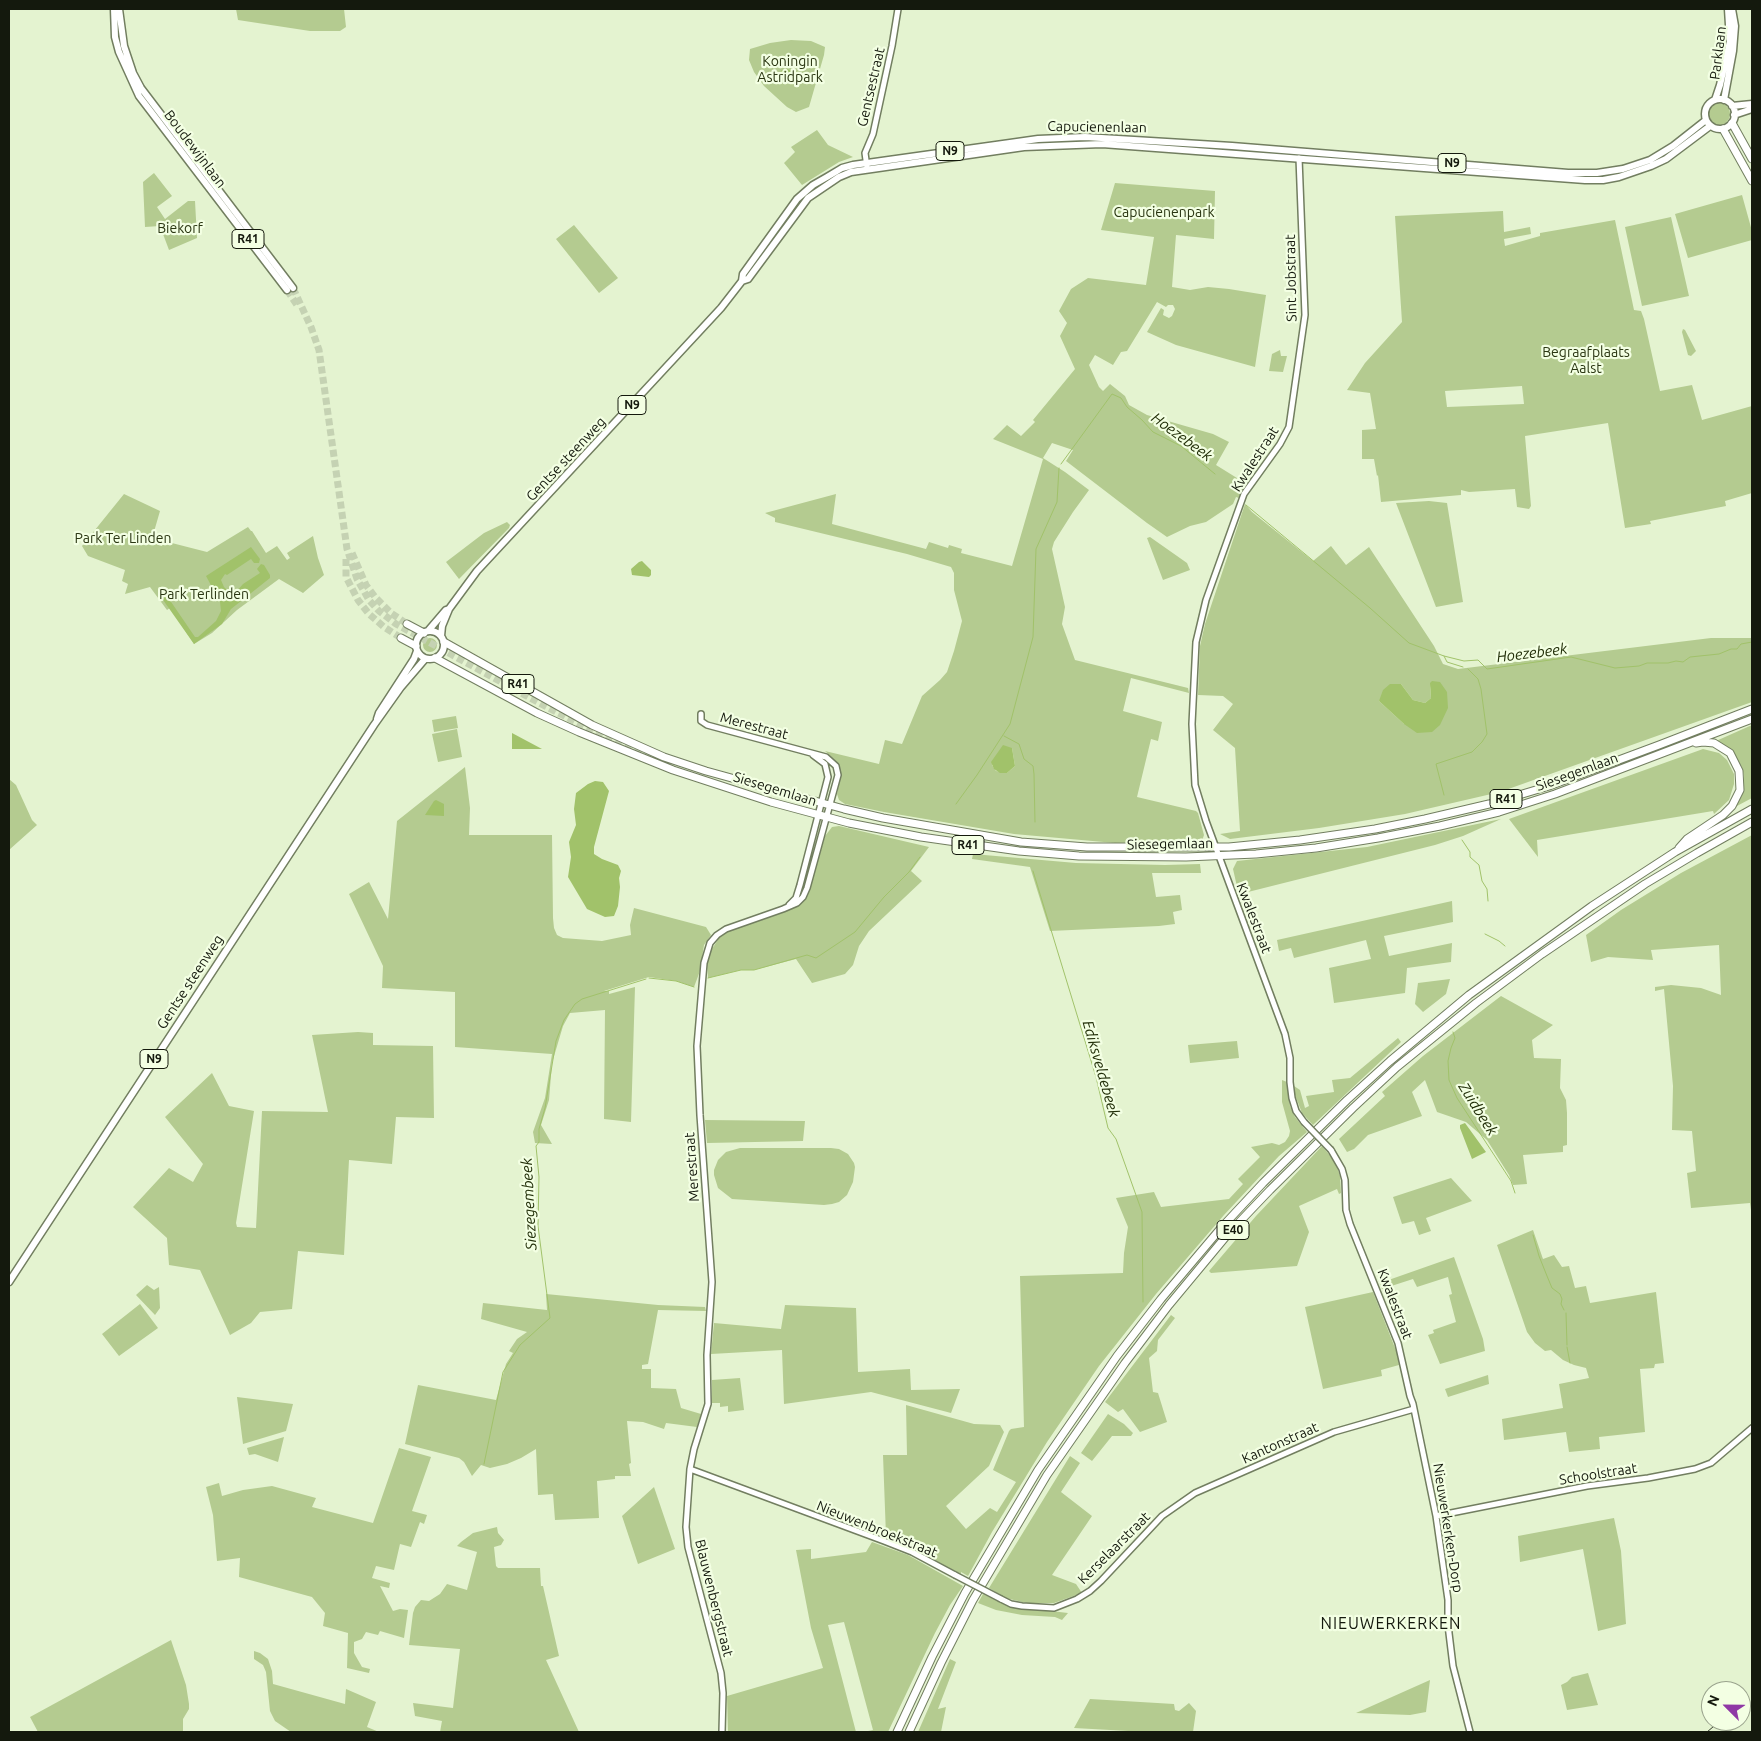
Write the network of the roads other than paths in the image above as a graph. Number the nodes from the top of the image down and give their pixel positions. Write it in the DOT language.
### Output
graph roads {
  1 [pos="114,9"];
  2 [pos="119,9"];
  3 [pos="898,9"];
  4 [pos="1728,9"];
  5 [pos="1732,9"];
  6 [pos="1715,100"];
  7 [pos="1724,100"];
  8 [pos="1752,104"];
  9 [pos="1732,106"];
  10 [pos="1752,108"];
  11 [pos="1734,115"];
  12 [pos="1706,120"];
  13 [pos="1732,123"];
  14 [pos="1710,126"];
  15 [pos="1723,129"];
  16 [pos="1299,155"];
  17 [pos="1752,160"];
  18 [pos="867,167"];
  19 [pos="1752,181"];
  20 [pos="791,208"];
  21 [pos="796,214"];
  22 [pos="742,281"];
  23 [pos="1289,427"];
  24 [pos="448,609"];
  25 [pos="407,624"];
  26 [pos="426,632"];
  27 [pos="400,638"];
  28 [pos="442,639"];
  29 [pos="416,649"];
  30 [pos="436,658"];
  31 [pos="425,659"];
  32 [pos="1752,708"];
  33 [pos="700,714"];
  34 [pos="1752,719"];
  35 [pos="376,722"];
  36 [pos="1686,745"];
  37 [pos="808,752"];
  38 [pos="821,802"];
  39 [pos="830,805"];
  40 [pos="1752,809"];
  41 [pos="818,816"];
  42 [pos="827,818"];
  43 [pos="1752,822"];
  44 [pos="1216,847"];
  45 [pos="1675,852"];
  46 [pos="1220,856"];
  47 [pos="783,909"];
  48 [pos="9,1282"];
  49 [pos="1414,1409"];
  50 [pos="1752,1428"];
  51 [pos="690,1470"];
  52 [pos="1162,1516"];
  53 [pos="1436,1516"];
  54 [pos="1054,1608"];
  55 [pos="722,1732"];
  56 [pos="897,1732"];
  57 [pos="909,1732"];
  58 [pos="1470,1732"];
  1 -- 2 [label="main road, Boudewijnlaan / R41"];
  3 -- 18 [label="street, Gentsestraat"];
  4 -- 6 [label="main road, Parklaan"];
  5 -- 7 [label="main road, Parklaan"];
  6 -- 7 [label="main road"];
  6 -- 12 [label="main road"];
  7 -- 9 [label="main road"];
  8 -- 9 [label="main road"];
  9 -- 11 [label="main road"];
  10 -- 11 [label="main road"];
  11 -- 13 [label="main road"];
  12 -- 14 [label="main road"];
  12 -- 16 [label="main road, N9"];
  13 -- 15 [label="main road"];
  13 -- 17 [label="highway"];
  14 -- 15 [label="main road"];
  14 -- 16 [label="main road, N9"];
  15 -- 19 [label="highway"];
  16 -- 18 [label="main road, Capucienenlaan / N9"];
  16 -- 23 [label="street, Sint Jobstraat"];
  18 -- 20 [label="main road, Gentse steenweg / N9"];
  18 -- 21 [label="main road, Gentse steenweg / N9"];
  20 -- 21 [label="main road"];
  20 -- 22 [label="main road, Gentse steenweg / N9"];
  21 -- 22 [label="main road, Gentse steenweg / N9"];
  22 -- 24 [label="main road, Gentse steenweg / N9"];
  23 -- 44 [label="street, Kwalestraat"];
  24 -- 26 [label="main road, Gentse steenweg / N9"];
  24 -- 28 [label="main road, Gentse steenweg / N9"];
  25 -- 26 [label="highway, R41"];
  26 -- 28 [label="main road, R41"];
  26 -- 29 [label="main road, N9"];
  27 -- 29 [label="highway"];
  28 -- 30 [label="main road, N9"];
  28 -- 38 [label="highway, Siesegemlaan / R41"];
  29 -- 31 [label="main road"];
  29 -- 35 [label="main road, Gentse steenweg / N9"];
  30 -- 31 [label="main road"];
  30 -- 41 [label="highway, Siesegemlaan / R41"];
  31 -- 35 [label="main road, Gentse steenweg / N9"];
  32 -- 44 [label="highway, Siesegemlaan / R41"];
  33 -- 37 [label="street, Merestraat"];
  34 -- 36 [label="highway, Siesegemlaan / R41"];
  35 -- 48 [label="main road, Gentse steenweg / N9"];
  36 -- 45 [label="highway"];
  36 -- 46 [label="highway, Siesegemlaan / R41"];
  37 -- 38 [label="street, Merestraat"];
  37 -- 39 [label="street, Merestraat"];
  38 -- 39 [label="highway, Siesegemlaan / R41"];
  38 -- 41 [label="street, Merestraat"];
  39 -- 42 [label="street, Merestraat"];
  39 -- 44 [label="highway, Siesegemlaan / R41"];
  40 -- 45 [label="highway, E40"];
  41 -- 42 [label="highway, Siesegemlaan / R41"];
  41 -- 47 [label="street, Merestraat"];
  42 -- 46 [label="highway, Siesegemlaan / R41"];
  42 -- 47 [label="street, Merestraat"];
  43 -- 57 [label="highway, E40"];
  44 -- 46 [label="street, Kwalestraat"];
  45 -- 56 [label="highway, E40"];
  46 -- 49 [label="street, Kwalestraat, bridge"];
  47 -- 51 [label="street, Merestraat"];
  49 -- 52 [label="street, Kantonstraat"];
  49 -- 53 [label="street, Nieuwerkerken-Dorp"];
  50 -- 53 [label="street, Schoolstraat"];
  51 -- 54 [label="street, Nieuwenbroekstraat, bridge"];
  51 -- 55 [label="street, Blauwenbergstraat"];
  52 -- 54 [label="street, Kerselaarstraat"];
  53 -- 58 [label="street, Nieuwerkerken-Dorp"];
}
